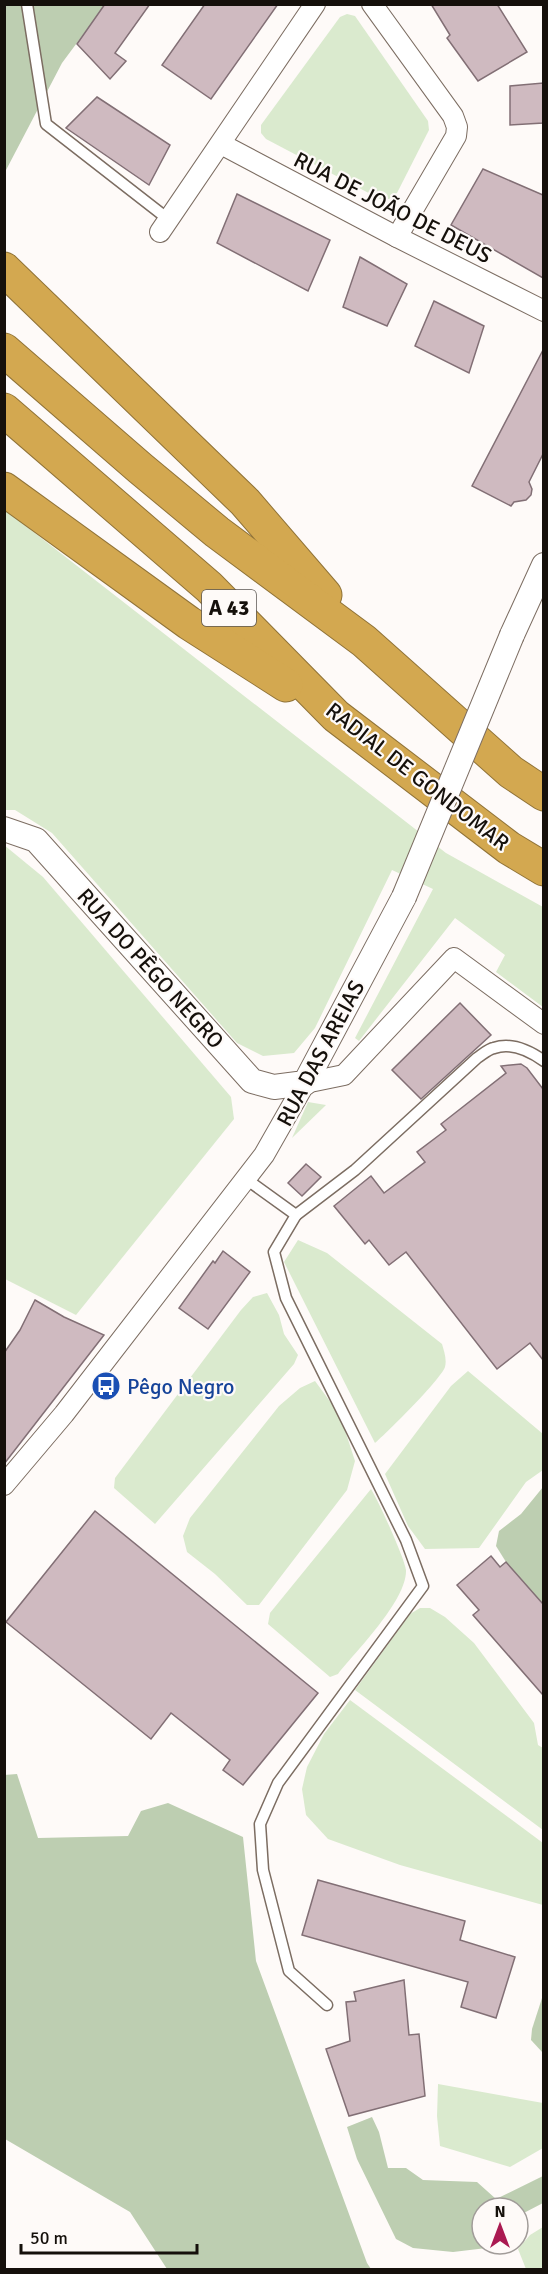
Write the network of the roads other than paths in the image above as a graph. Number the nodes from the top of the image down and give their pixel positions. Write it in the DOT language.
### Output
graph roads {
  1 [pos="27,4"];
  2 [pos="315,4"];
  3 [pos="372,4"];
  4 [pos="221,144"];
  5 [pos="164,226"];
  6 [pos="397,237"];
  7 [pos="4,269"];
  8 [pos="543,311"];
  9 [pos="4,350"];
  10 [pos="4,410"];
  11 [pos="4,489"];
  12 [pos="543,565"];
  13 [pos="364,641"];
  14 [pos="336,716"];
  15 [pos="543,794"];
  16 [pos="4,829"];
  17 [pos="543,869"];
  18 [pos="543,1024"];
  19 [pos="543,1061"];
  20 [pos="306,1083"];
  21 [pos="246,1179"];
  22 [pos="296,1215"];
  23 [pos="4,1485"];
  24 [pos="327,2005"];
  1 -- 5 [label="lane"];
  2 -- 4 [label="street"];
  3 -- 6 [label="street"];
  4 -- 5 [label="street"];
  4 -- 6 [label="street, RUA DE JOÃO DE DEUS"];
  6 -- 8 [label="street, RUA DE JOÃO DE DEUS"];
  7 -- 13 [label="highway"];
  9 -- 13 [label="highway, A 43"];
  10 -- 14 [label="highway, RADIAL DE GONDOMAR / A 43"];
  11 -- 14 [label="highway"];
  12 -- 20 [label="street, RUA DAS AREIAS, bridge"];
  13 -- 15 [label="highway, A 43"];
  14 -- 17 [label="highway, RADIAL DE GONDOMAR / A 43"];
  16 -- 20 [label="street, RUA DO PÊGO NEGRO"];
  18 -- 20 [label="street"];
  19 -- 22 [label="lane"];
  20 -- 21 [label="street, RUA DAS AREIAS"];
  21 -- 22 [label="lane"];
  21 -- 23 [label="street, RUA DAS AREIAS"];
  22 -- 24 [label="lane"];
}
